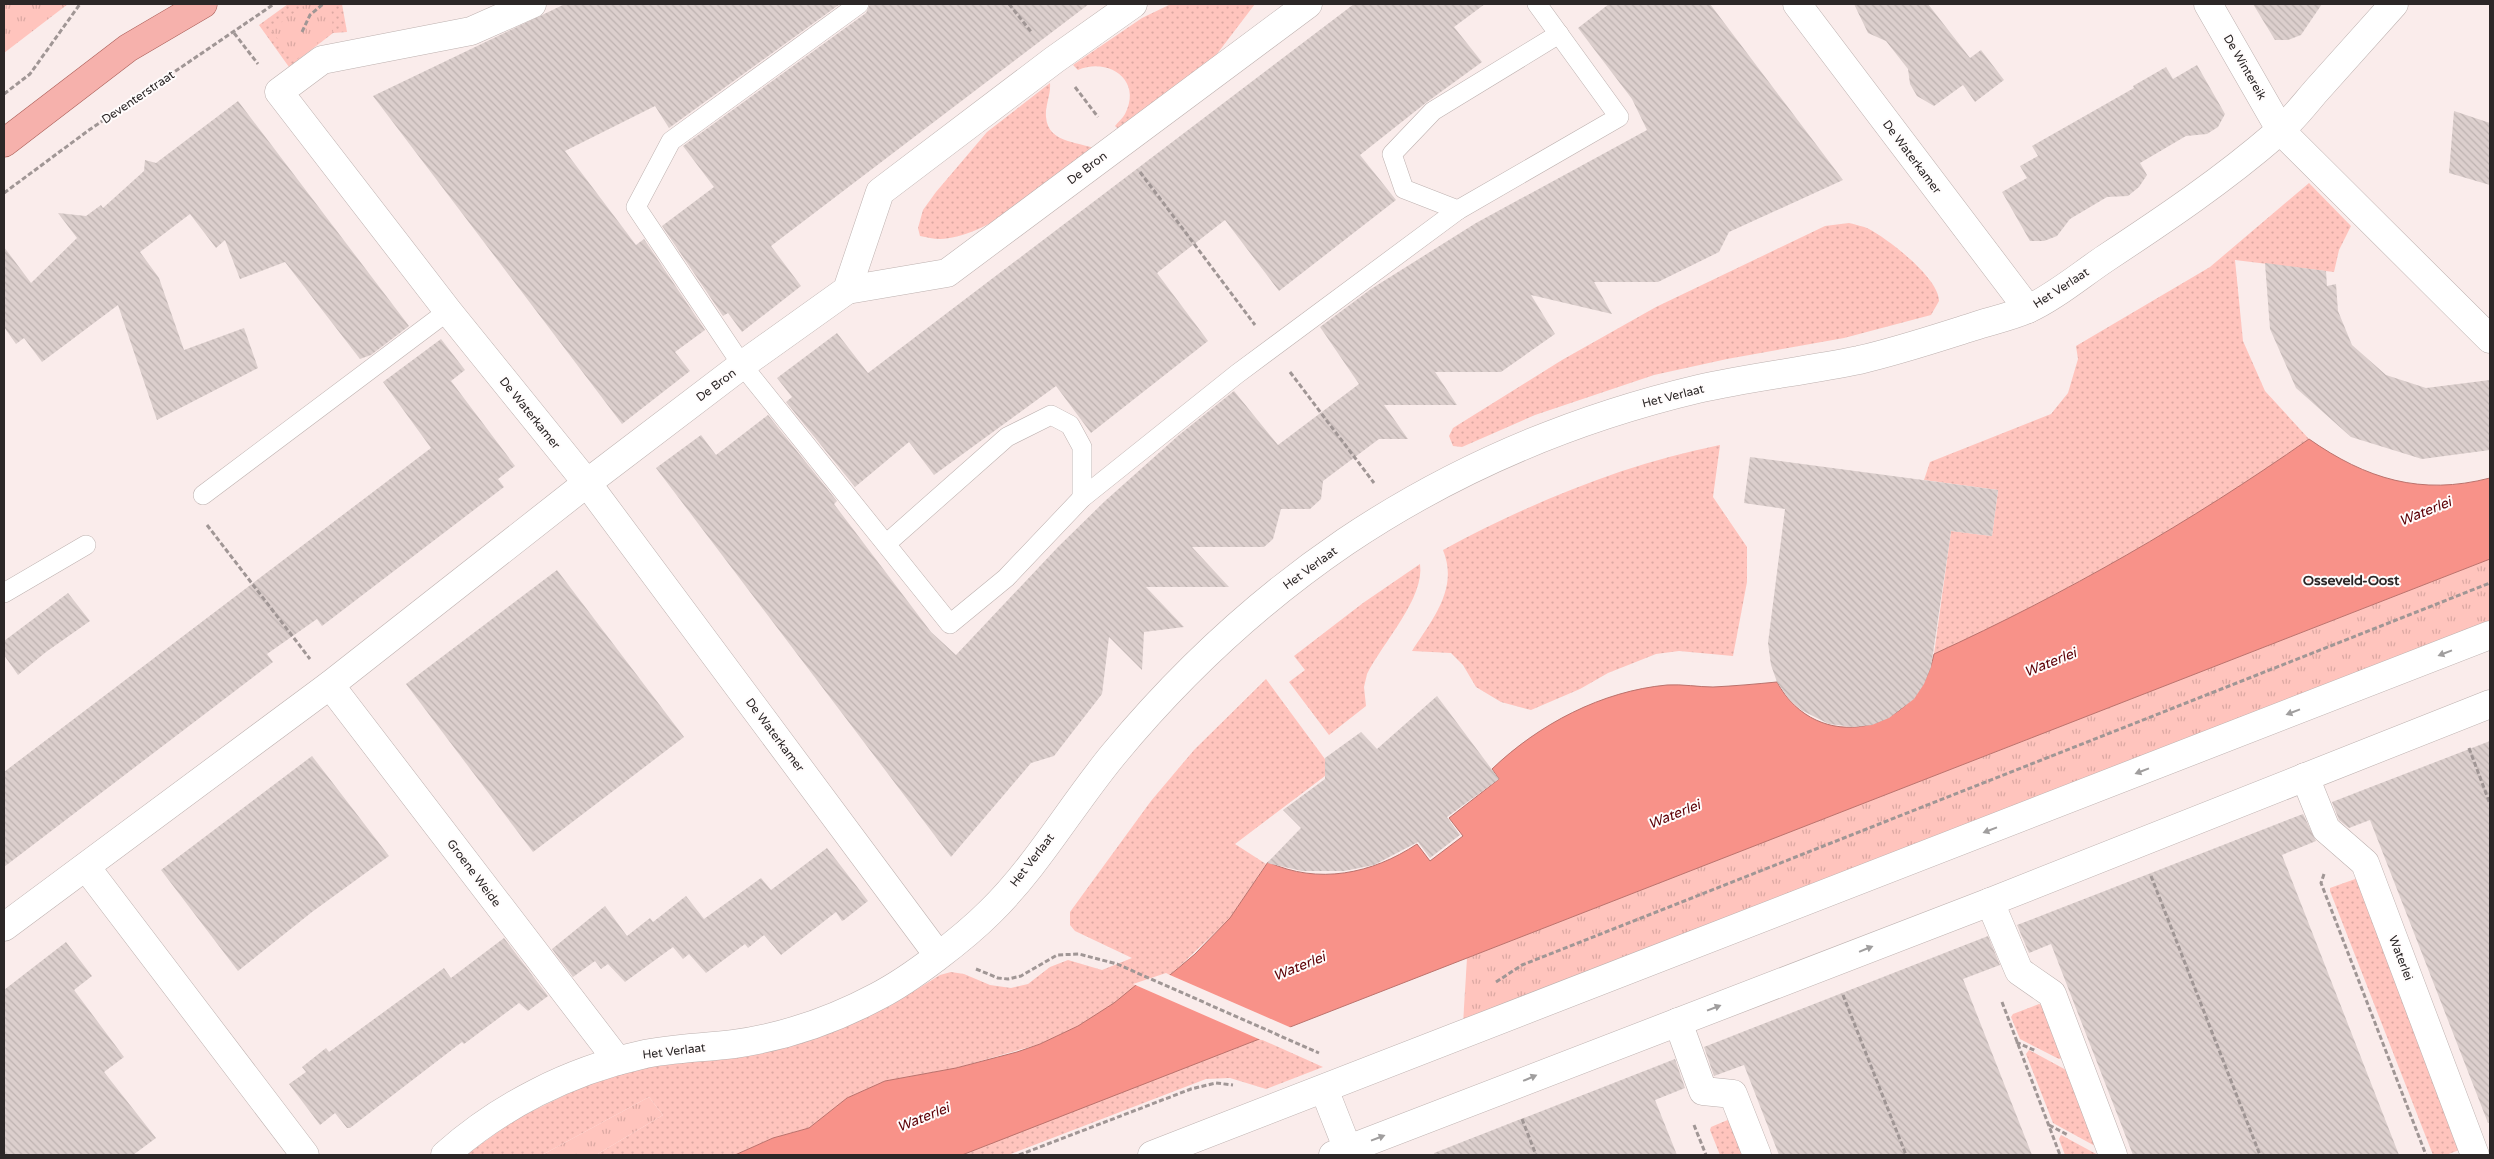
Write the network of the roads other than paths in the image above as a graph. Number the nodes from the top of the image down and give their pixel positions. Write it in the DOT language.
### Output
graph roads {
  1 [pos="174,4"];
  2 [pos="203,4"];
  3 [pos="532,4"];
  4 [pos="859,4"];
  5 [pos="1133,4"];
  6 [pos="1308,4"];
  7 [pos="1537,4"];
  8 [pos="1797,4"];
  9 [pos="2208,4"];
  10 [pos="2394,4"];
  11 [pos="1559,34"];
  12 [pos="128,48"];
  13 [pos="2281,130"];
  14 [pos="4,143"];
  15 [pos="1458,210"];
  16 [pos="847,290"];
  17 [pos="2028,309"];
  18 [pos="448,311"];
  19 [pos="2490,339"];
  20 [pos="742,365"];
  21 [pos="587,483"];
  22 [pos="203,495"];
  23 [pos="1082,498"];
  24 [pos="886,544"];
  25 [pos="86,545"];
  26 [pos="4,592"];
  27 [pos="2490,635"];
  28 [pos="330,685"];
  29 [pos="2490,704"];
  30 [pos="2305,777"];
  31 [pos="86,867"];
  32 [pos="1990,902"];
  33 [pos="4,927"];
  34 [pos="938,955"];
  35 [pos="1678,1022"];
  36 [pos="618,1061"];
  37 [pos="1324,1089"];
  38 [pos="1343,1153"];
  39 [pos="305,1155"];
  40 [pos="445,1155"];
  41 [pos="1152,1155"];
  42 [pos="1757,1155"];
  43 [pos="2113,1155"];
  44 [pos="2475,1155"];
  1 -- 12 [label="main road"];
  2 -- 12 [label="main road"];
  3 -- 18 [label="street, De Waterkamer"];
  4 -- 20 [label="lane"];
  5 -- 16 [label="street"];
  6 -- 16 [label="street, De Bron"];
  7 -- 11 [label="lane"];
  8 -- 17 [label="street, De Waterkamer"];
  9 -- 13 [label="street, De Wintereik"];
  10 -- 13 [label="street, Het Verlaat"];
  11 -- 15 [label="lane"];
  11 -- 15 [label="lane"];
  12 -- 14 [label="main road"];
  13 -- 17 [label="street, Het Verlaat"];
  13 -- 19 [label="street"];
  15 -- 23 [label="lane"];
  16 -- 20 [label="street, De Bron"];
  17 -- 34 [label="street, Het Verlaat"];
  18 -- 21 [label="street, De Waterkamer"];
  18 -- 22 [label="lane"];
  20 -- 21 [label="street, De Bron"];
  20 -- 24 [label="lane"];
  21 -- 28 [label="street"];
  21 -- 34 [label="street, De Waterkamer"];
  23 -- 24 [label="lane"];
  23 -- 24 [label="lane"];
  25 -- 26 [label="lane"];
  27 -- 37 [label="street, one-way"];
  28 -- 31 [label="street"];
  28 -- 36 [label="street, Groene Weide"];
  29 -- 30 [label="street"];
  30 -- 32 [label="street"];
  30 -- 44 [label="street, Waterlei"];
  31 -- 33 [label="street"];
  31 -- 39 [label="street"];
  35 -- 32 [label="street, one-way"];
  32 -- 43 [label="street"];
  34 -- 36 [label="street, Het Verlaat"];
  38 -- 35 [label="street, one-way"];
  35 -- 42 [label="street"];
  36 -- 40 [label="street, Het Verlaat"];
  37 -- 38 [label="street"];
  37 -- 41 [label="street"];
}
